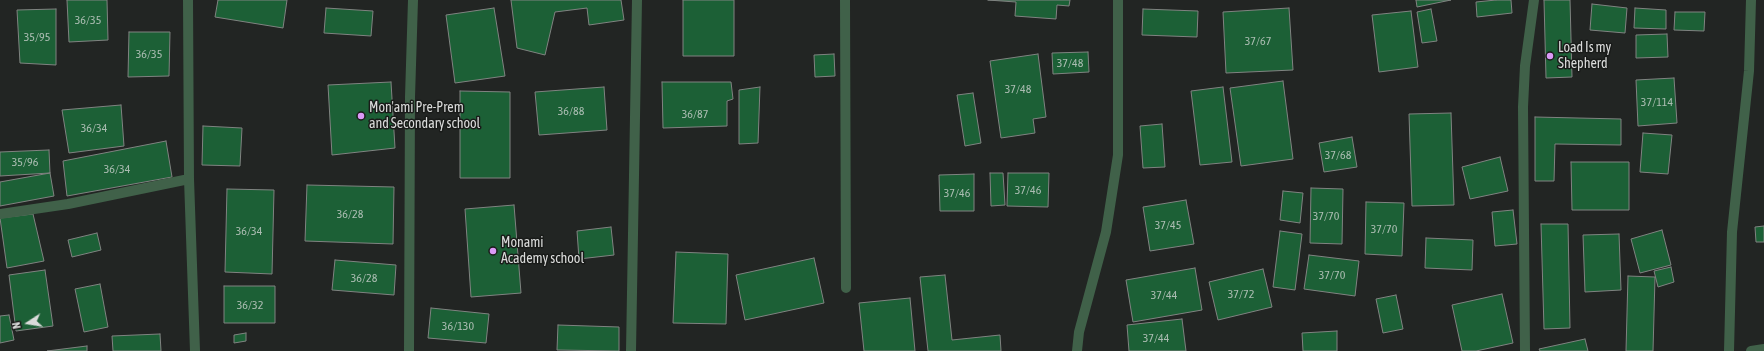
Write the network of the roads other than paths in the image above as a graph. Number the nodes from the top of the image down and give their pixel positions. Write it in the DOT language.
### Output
graph roads {
  1 [pos="188,0"];
  2 [pos="413,0"];
  3 [pos="637,0"];
  4 [pos="845,0"];
  5 [pos="1118,0"];
  6 [pos="1534,0"];
  7 [pos="1751,0"];
  8 [pos="189,179"];
  9 [pos="0,214"];
  10 [pos="846,288"];
  11 [pos="1764,349"];
  12 [pos="195,351"];
  13 [pos="409,351"];
  14 [pos="631,351"];
  15 [pos="1077,351"];
  16 [pos="1526,351"];
  17 [pos="1729,351"];
  18 [pos="1751,351"];
  1 -- 8 [label="street"];
  2 -- 13 [label="street"];
  3 -- 14 [label="street"];
  4 -- 10 [label="street"];
  5 -- 15 [label="street"];
  6 -- 16 [label="street"];
  7 -- 17 [label="street"];
  8 -- 9 [label="street"];
  8 -- 12 [label="street"];
  11 -- 18 [label="street"];
}
